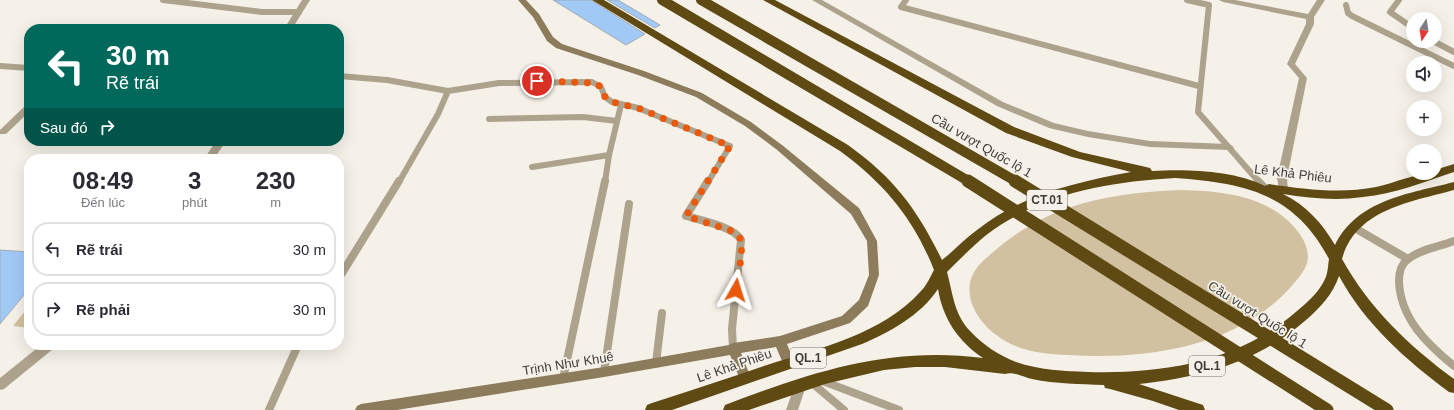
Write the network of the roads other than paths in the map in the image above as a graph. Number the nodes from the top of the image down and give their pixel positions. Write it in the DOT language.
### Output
graph roads {
  1 [pos="164,0"];
  2 [pos="306,0"];
  3 [pos="522,0"];
  4 [pos="598,0"];
  5 [pos="662,0"];
  6 [pos="701,0"];
  7 [pos="768,0"];
  8 [pos="816,0"];
  9 [pos="906,0"];
  10 [pos="1187,0"];
  11 [pos="1223,0"];
  12 [pos="1321,0"];
  13 [pos="1399,0"];
  14 [pos="1346,5"];
  15 [pos="299,12"];
  16 [pos="1310,17"];
  17 [pos="1406,23"];
  18 [pos="291,24"];
  19 [pos="1442,46"];
  20 [pos="1454,52"];
  21 [pos="0,66"];
  22 [pos="1454,66"];
  23 [pos="24,68"];
  24 [pos="344,76"];
  25 [pos="1199,86"];
  26 [pos="448,91"];
  27 [pos="621,105"];
  28 [pos="24,112"];
  29 [pos="489,119"];
  30 [pos="617,121"];
  31 [pos="3,132"];
  32 [pos="1228,147"];
  33 [pos="609,155"];
  34 [pos="532,167"];
  35 [pos="1454,168"];
  36 [pos="1173,175"];
  37 [pos="1244,183"];
  38 [pos="1454,186"];
  39 [pos="1264,187"];
  40 [pos="1283,190"];
  41 [pos="629,204"];
  42 [pos="1353,227"];
  43 [pos="1454,241"];
  44 [pos="1336,257"];
  45 [pos="1408,259"];
  46 [pos="344,270"];
  47 [pos="940,270"];
  48 [pos="662,313"];
  49 [pos="780,341"];
  50 [pos="733,348"];
  51 [pos="43,350"];
  52 [pos="296,350"];
  53 [pos="656,363"];
  54 [pos="789,364"];
  55 [pos="1454,366"];
  56 [pos="604,372"];
  57 [pos="1030,373"];
  58 [pos="745,378"];
  59 [pos="563,379"];
  60 [pos="1089,379"];
  61 [pos="810,383"];
  62 [pos="0,385"];
  63 [pos="1454,386"];
  64 [pos="269,410"];
  65 [pos="361,410"];
  66 [pos="652,410"];
  67 [pos="730,410"];
  68 [pos="792,410"];
  69 [pos="844,410"];
  70 [pos="899,410"];
  71 [pos="1198,410"];
  72 [pos="1327,410"];
  73 [pos="1387,410"];
  1 -- 15 [label="lane"];
  2 -- 15 [label="street"];
  3 -- 49 [label="street, Trịnh Như Khuê"];
  4 -- 47 [label="highway"];
  5 -- 72 [label="highway, CT.01, bridge"];
  6 -- 73 [label="highway, Cầu vượt Quốc lộ 1 / CT.01, bridge"];
  7 -- 36 [label="highway"];
  8 -- 32 [label="street"];
  9 -- 25 [label="lane"];
  10 -- 25 [label="lane"];
  11 -- 16 [label="street"];
  12 -- 16 [label="street"];
  13 -- 17 [label="lane"];
  14 -- 22 [label="lane"];
  15 -- 18 [label="street"];
  16 -- 40 [label="street"];
  19 -- 20 [label="lane"];
  21 -- 23 [label="lane"];
  24 -- 26 [label="lane"];
  25 -- 32 [label="lane"];
  26 -- 27 [label="lane"];
  26 -- 46 [label="lane"];
  27 -- 30 [label="lane"];
  27 -- 50 [label="lane"];
  28 -- 31 [label="street"];
  29 -- 30 [label="lane"];
  30 -- 33 [label="lane"];
  32 -- 39 [label="lane"];
  33 -- 34 [label="lane"];
  33 -- 59 [label="lane"];
  35 -- 40 [label="highway, Lê Khả Phiêu / QL.1"];
  36 -- 37 [label="highway, QL.1"];
  36 -- 47 [label="highway, QL.1"];
  37 -- 39 [label="highway, Lê Khả Phiêu / QL.1"];
  37 -- 44 [label="highway, QL.1"];
  38 -- 42 [label="highway, QL.1"];
  39 -- 40 [label="highway, Lê Khả Phiêu / QL.1"];
  41 -- 56 [label="lane"];
  42 -- 44 [label="highway, QL.1"];
  42 -- 45 [label="lane"];
  43 -- 45 [label="lane"];
  44 -- 60 [label="highway, QL.1"];
  44 -- 63 [label="highway"];
  45 -- 55 [label="lane"];
  47 -- 54 [label="highway, Lê Khả Phiêu / QL.1"];
  47 -- 57 [label="highway, QL.1"];
  48 -- 53 [label="lane"];
  49 -- 50 [label="street, Trịnh Như Khuê"];
  49 -- 54 [label="street"];
  50 -- 53 [label="street, Trịnh Như Khuê"];
  50 -- 58 [label="street"];
  51 -- 62 [label="street"];
  52 -- 64 [label="lane"];
  53 -- 56 [label="street, Trịnh Như Khuê"];
  54 -- 58 [label="highway, Lê Khả Phiêu / QL.1"];
  56 -- 59 [label="street, Trịnh Như Khuê"];
  57 -- 60 [label="highway, QL.1"];
  57 -- 61 [label="highway, QL.1"];
  58 -- 66 [label="highway, Lê Khả Phiêu / QL.1"];
  59 -- 65 [label="street, Trịnh Như Khuê"];
  60 -- 71 [label="highway"];
  61 -- 67 [label="highway, QL.1"];
  61 -- 68 [label="street"];
  61 -- 69 [label="lane"];
  61 -- 70 [label="lane"];
}
